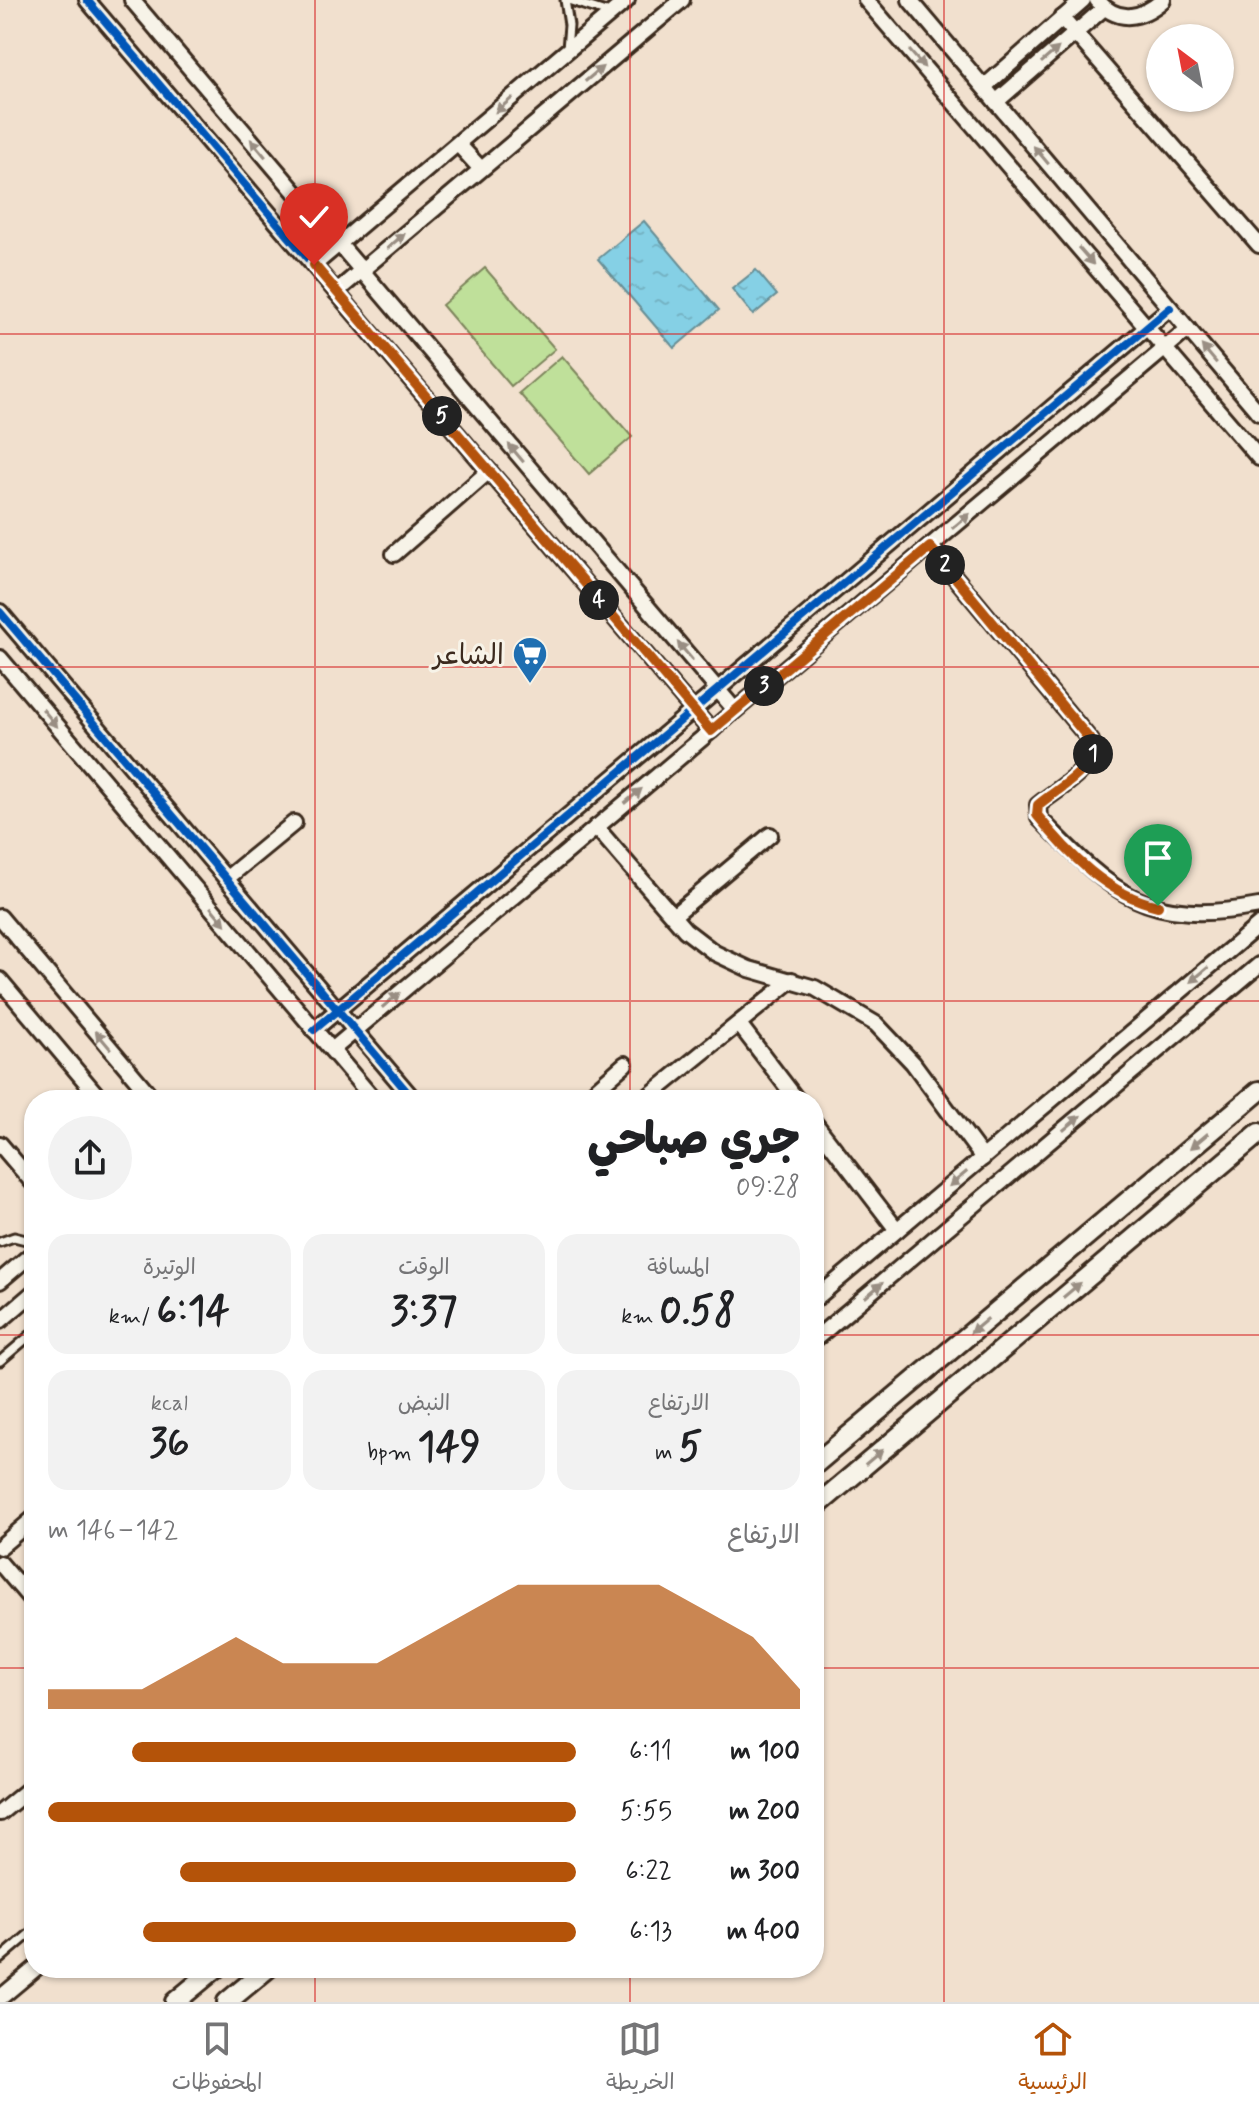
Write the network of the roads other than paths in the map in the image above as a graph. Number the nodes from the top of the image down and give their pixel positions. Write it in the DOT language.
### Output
graph roads {
  1 [pos="87,0"];
  2 [pos="132,0"];
  3 [pos="566,0"];
  4 [pos="627,0"];
  5 [pos="682,0"];
  6 [pos="866,0"];
  7 [pos="910,0"];
  8 [pos="1083,0"];
  9 [pos="1163,0"];
  10 [pos="1101,4"];
  11 [pos="611,14"];
  12 [pos="1062,18"];
  13 [pos="1075,33"];
  14 [pos="567,51"];
  15 [pos="984,87"];
  16 [pos="996,102"];
  17 [pos="458,144"];
  18 [pos="481,169"];
  19 [pos="339,244"];
  20 [pos="1259,245"];
  21 [pos="314,265"];
  22 [pos="362,270"];
  23 [pos="336,292"];
  24 [pos="1170,308"];
  25 [pos="1147,328"];
  26 [pos="1188,329"];
  27 [pos="1166,349"];
  28 [pos="1259,413"];
  29 [pos="1259,458"];
  30 [pos="489,471"];
  31 [pos="930,547"];
  32 [pos="394,554"];
  33 [pos="0,612"];
  34 [pos="0,658"];
  35 [pos="718,690"];
  36 [pos="693,710"];
  37 [pos="735,710"];
  38 [pos="711,731"];
  39 [pos="294,823"];
  40 [pos="596,827"];
  41 [pos="770,835"];
  42 [pos="226,879"];
  43 [pos="1259,906"];
  44 [pos="673,916"];
  45 [pos="0,917"];
  46 [pos="1259,925"];
  47 [pos="1259,965"];
  48 [pos="0,980"];
  49 [pos="792,980"];
  50 [pos="338,1010"];
  51 [pos="739,1024"];
  52 [pos="314,1030"];
  53 [pos="355,1030"];
  54 [pos="332,1050"];
  55 [pos="625,1064"];
  56 [pos="93,1090"];
  57 [pos="146,1090"];
  58 [pos="366,1090"];
  59 [pos="406,1090"];
  60 [pos="595,1090"];
  61 [pos="656,1090"];
  62 [pos="789,1090"];
  63 [pos="1259,1091"];
  64 [pos="1259,1133"];
  65 [pos="824,1135"];
  66 [pos="0,1144"];
  67 [pos="983,1158"];
  68 [pos="24,1172"];
  69 [pos="897,1230"];
  70 [pos="24,1240"];
  71 [pos="0,1242"];
  72 [pos="24,1261"];
  73 [pos="0,1281"];
  74 [pos="824,1292"];
  75 [pos="24,1301"];
  76 [pos="0,1321"];
  77 [pos="824,1332"];
  78 [pos="24,1341"];
  79 [pos="0,1361"];
  80 [pos="824,1457"];
  81 [pos="824,1500"];
  82 [pos="24,1528"];
  83 [pos="0,1547"];
  84 [pos="0,1563"];
  85 [pos="24,1581"];
  86 [pos="19,1585"];
  87 [pos="24,1591"];
  88 [pos="24,1793"];
  89 [pos="0,1813"];
  90 [pos="24,1939"];
  91 [pos="0,1959"];
  92 [pos="24,1978"];
  93 [pos="204,1978"];
  94 [pos="256,1978"];
  95 [pos="0,1998"];
  96 [pos="175,2002"];
  97 [pos="227,2002"];
  1 -- 21 [label="street"];
  19 -- 2 [label="street, one-way"];
  3 -- 11 [label="lane"];
  3 -- 14 [label="lane"];
  4 -- 11 [label="street"];
  18 -- 5 [label="street, one-way"];
  6 -- 25 [label="street, one-way"];
  7 -- 15 [label="street"];
  8 -- 12 [label="street"];
  9 -- 10 [label="street"];
  10 -- 13 [label="street"];
  11 -- 14 [label="street"];
  12 -- 13 [label="street"];
  12 -- 15 [label="street"];
  16 -- 13 [label="street, one-way"];
  13 -- 20 [label="street"];
  14 -- 17 [label="street, one-way"];
  15 -- 16 [label="street"];
  24 -- 16 [label="street, one-way"];
  17 -- 18 [label="street"];
  17 -- 19 [label="street"];
  22 -- 18 [label="street, one-way"];
  19 -- 21 [label="street"];
  19 -- 22 [label="street"];
  21 -- 23 [label="street"];
  22 -- 23 [label="street"];
  35 -- 22 [label="street, one-way"];
  23 -- 30 [label="street"];
  24 -- 25 [label="street"];
  24 -- 26 [label="street"];
  25 -- 27 [label="street"];
  25 -- 35 [label="street"];
  26 -- 27 [label="street"];
  28 -- 26 [label="street, one-way"];
  27 -- 29 [label="street"];
  31 -- 27 [label="street, one-way"];
  30 -- 32 [label="street"];
  30 -- 36 [label="street"];
  31 -- 37 [label="street"];
  31 -- 43 [label="street"];
  33 -- 42 [label="street"];
  34 -- 52 [label="street, one-way"];
  35 -- 36 [label="street"];
  35 -- 37 [label="street"];
  36 -- 38 [label="street"];
  36 -- 50 [label="street"];
  37 -- 38 [label="street"];
  40 -- 38 [label="street, one-way"];
  39 -- 42 [label="street"];
  40 -- 44 [label="street"];
  53 -- 40 [label="street, one-way"];
  41 -- 44 [label="street"];
  42 -- 50 [label="street"];
  44 -- 49 [label="street"];
  57 -- 45 [label="street, one-way"];
  46 -- 67 [label="street, one-way"];
  77 -- 47 [label="street, one-way"];
  48 -- 56 [label="street"];
  49 -- 51 [label="street"];
  49 -- 67 [label="street"];
  50 -- 52 [label="street"];
  50 -- 53 [label="street"];
  51 -- 61 [label="street"];
  51 -- 62 [label="street"];
  52 -- 54 [label="street"];
  53 -- 54 [label="street"];
  53 -- 59 [label="street"];
  54 -- 58 [label="street"];
  55 -- 60 [label="street"];
  63 -- 80 [label="street, one-way"];
  81 -- 64 [label="street, one-way"];
  65 -- 69 [label="street"];
  66 -- 68 [label="street"];
  67 -- 69 [label="street, one-way"];
  69 -- 74 [label="street"];
  70 -- 71 [label="lane"];
  72 -- 73 [label="street"];
  75 -- 76 [label="street"];
  78 -- 79 [label="lane"];
  82 -- 83 [label="street"];
  84 -- 86 [label="street"];
  85 -- 86 [label="street"];
  86 -- 87 [label="street"];
  88 -- 89 [label="street"];
  90 -- 91 [label="lane"];
  92 -- 95 [label="street"];
  93 -- 96 [label="street"];
  94 -- 97 [label="street"];
}
